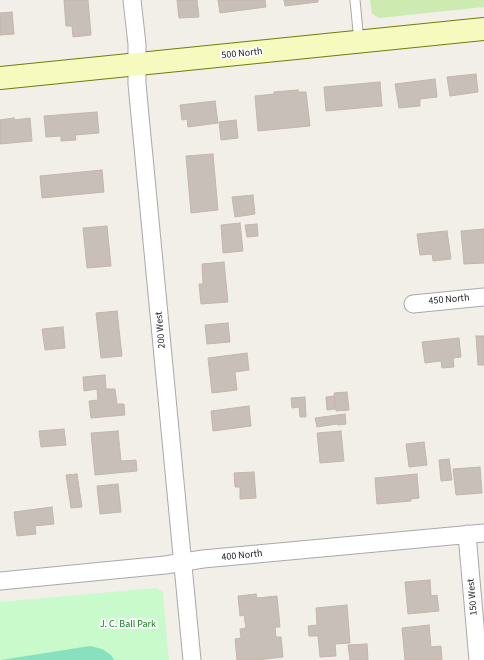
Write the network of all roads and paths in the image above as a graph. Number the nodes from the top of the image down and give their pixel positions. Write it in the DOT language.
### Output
graph roads {
  1 [pos="132,0"];
  2 [pos="355,0"];
  3 [pos="484,29"];
  4 [pos="359,42"];
  5 [pos="137,64"];
  6 [pos="0,78"];
  7 [pos="484,297"];
  8 [pos="413,304"];
  9 [pos="484,533"];
  10 [pos="467,534"];
  11 [pos="183,562"];
  12 [pos="0,581"];
  13 [pos="192,660"];
  14 [pos="478,660"];
  1 -- 5 [label="street, 200 West"];
  2 -- 4 [label="lane"];
  3 -- 4 [label="street, 500 North"];
  4 -- 5 [label="street, 500 North"];
  5 -- 6 [label="street, 500 North"];
  5 -- 11 [label="street, 200 West"];
  7 -- 8 [label="street, 450 North"];
  9 -- 10 [label="street, 400 North"];
  10 -- 11 [label="street, 400 North"];
  10 -- 14 [label="street, 150 West"];
  11 -- 12 [label="street, 400 North"];
  11 -- 13 [label="street, 200 West"];
}
